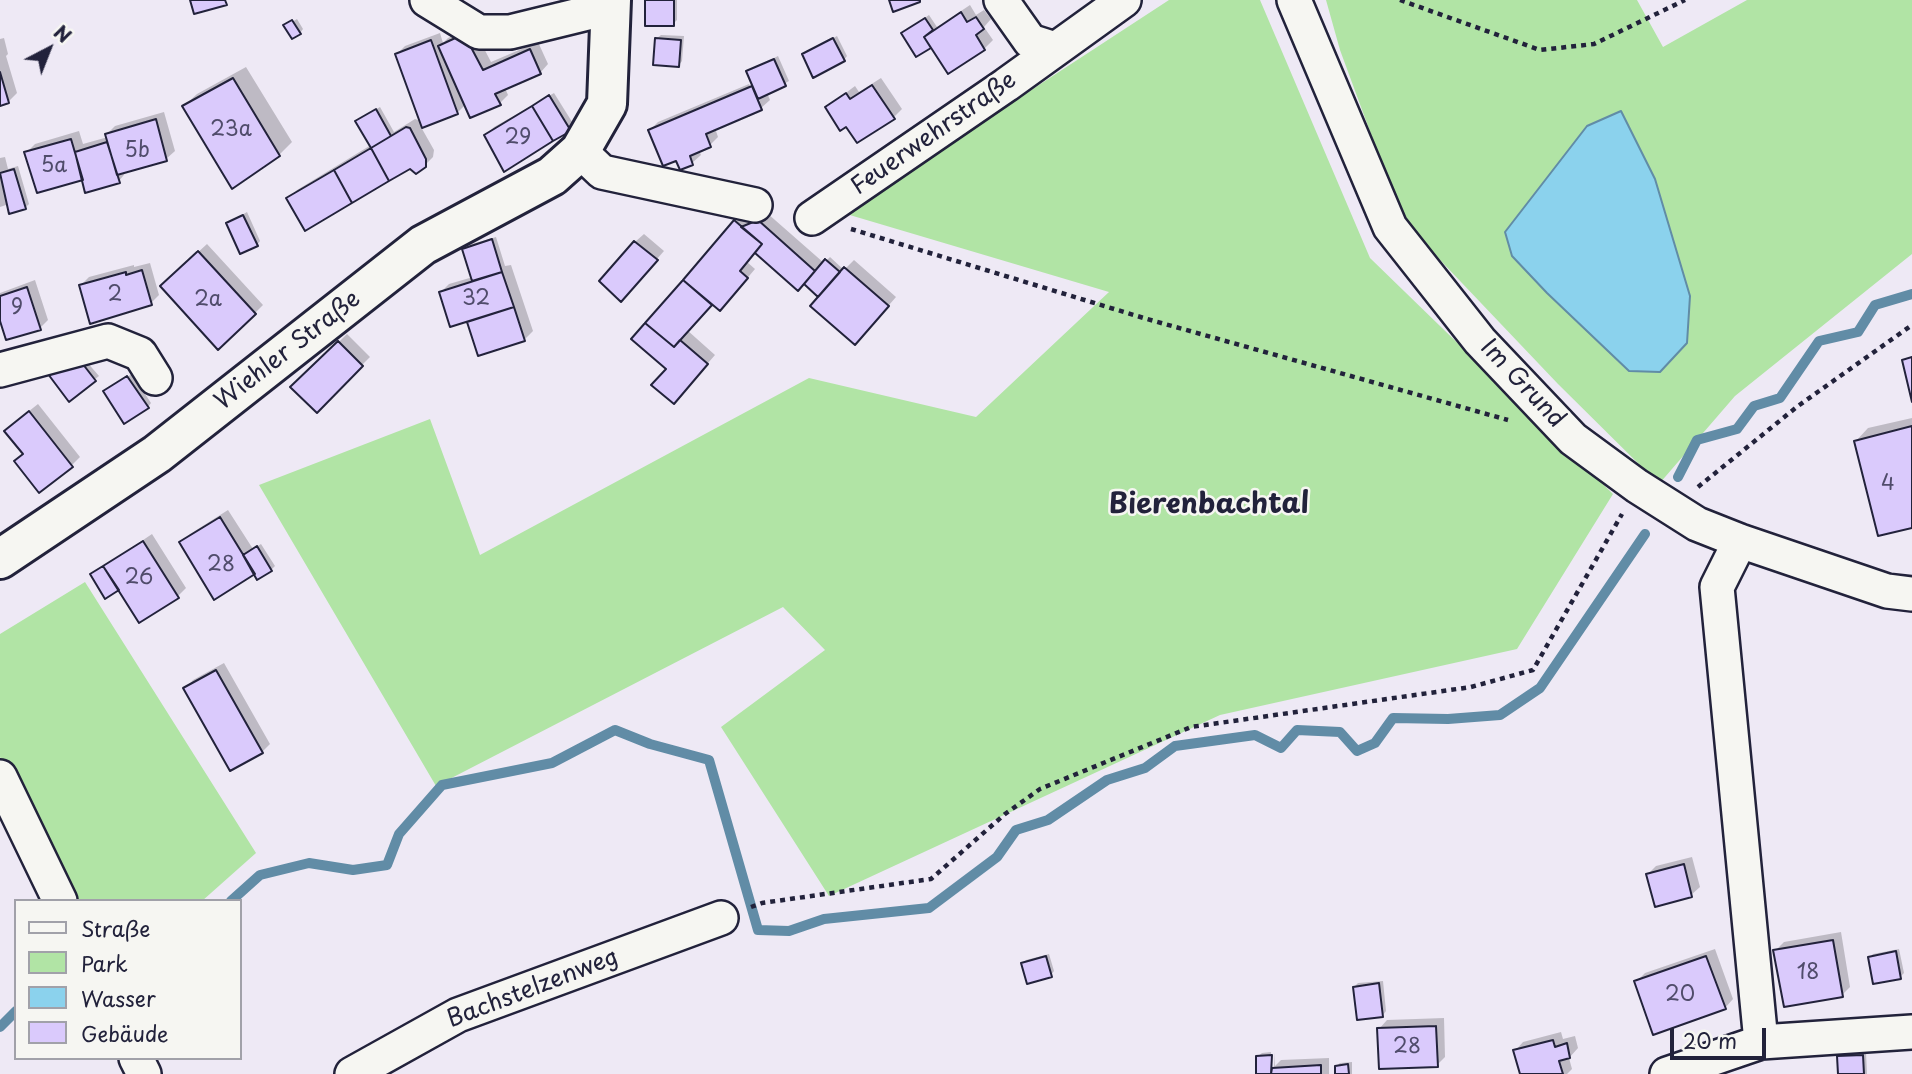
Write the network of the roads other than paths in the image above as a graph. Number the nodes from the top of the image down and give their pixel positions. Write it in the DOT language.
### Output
graph roads {
  1 [pos="427,0"];
  2 [pos="1001,0"];
  3 [pos="1124,0"];
  4 [pos="1294,0"];
  5 [pos="612,3"];
  6 [pos="1055,50"];
  7 [pos="580,151"];
  8 [pos="755,205"];
  9 [pos="812,218"];
  10 [pos="0,370"];
  11 [pos="155,378"];
  12 [pos="1740,541"];
  13 [pos="0,559"];
  14 [pos="1912,594"];
  15 [pos="0,776"];
  16 [pos="59,899"];
  17 [pos="721,918"];
  18 [pos="1912,1032"];
  19 [pos="1761,1042"];
  20 [pos="352,1074"];
  21 [pos="1667,1074"];
  1 -- 5 [label="street"];
  2 -- 6 [label="street, Feuerwehrstraße"];
  3 -- 6 [label="street, Feuerwehrstraße"];
  4 -- 12 [label="street, Im Grund"];
  5 -- 7 [label="main road, Wiehler Straße"];
  6 -- 9 [label="street, Feuerwehrstraße"];
  7 -- 8 [label="street"];
  7 -- 13 [label="main road, Wiehler Straße"];
  10 -- 11 [label="street"];
  12 -- 14 [label="street, Im Grund"];
  12 -- 19 [label="street"];
  15 -- 16 [label="street"];
  17 -- 20 [label="street, Bachstelzenweg"];
  18 -- 19 [label="street"];
  19 -- 21 [label="street"];
}
